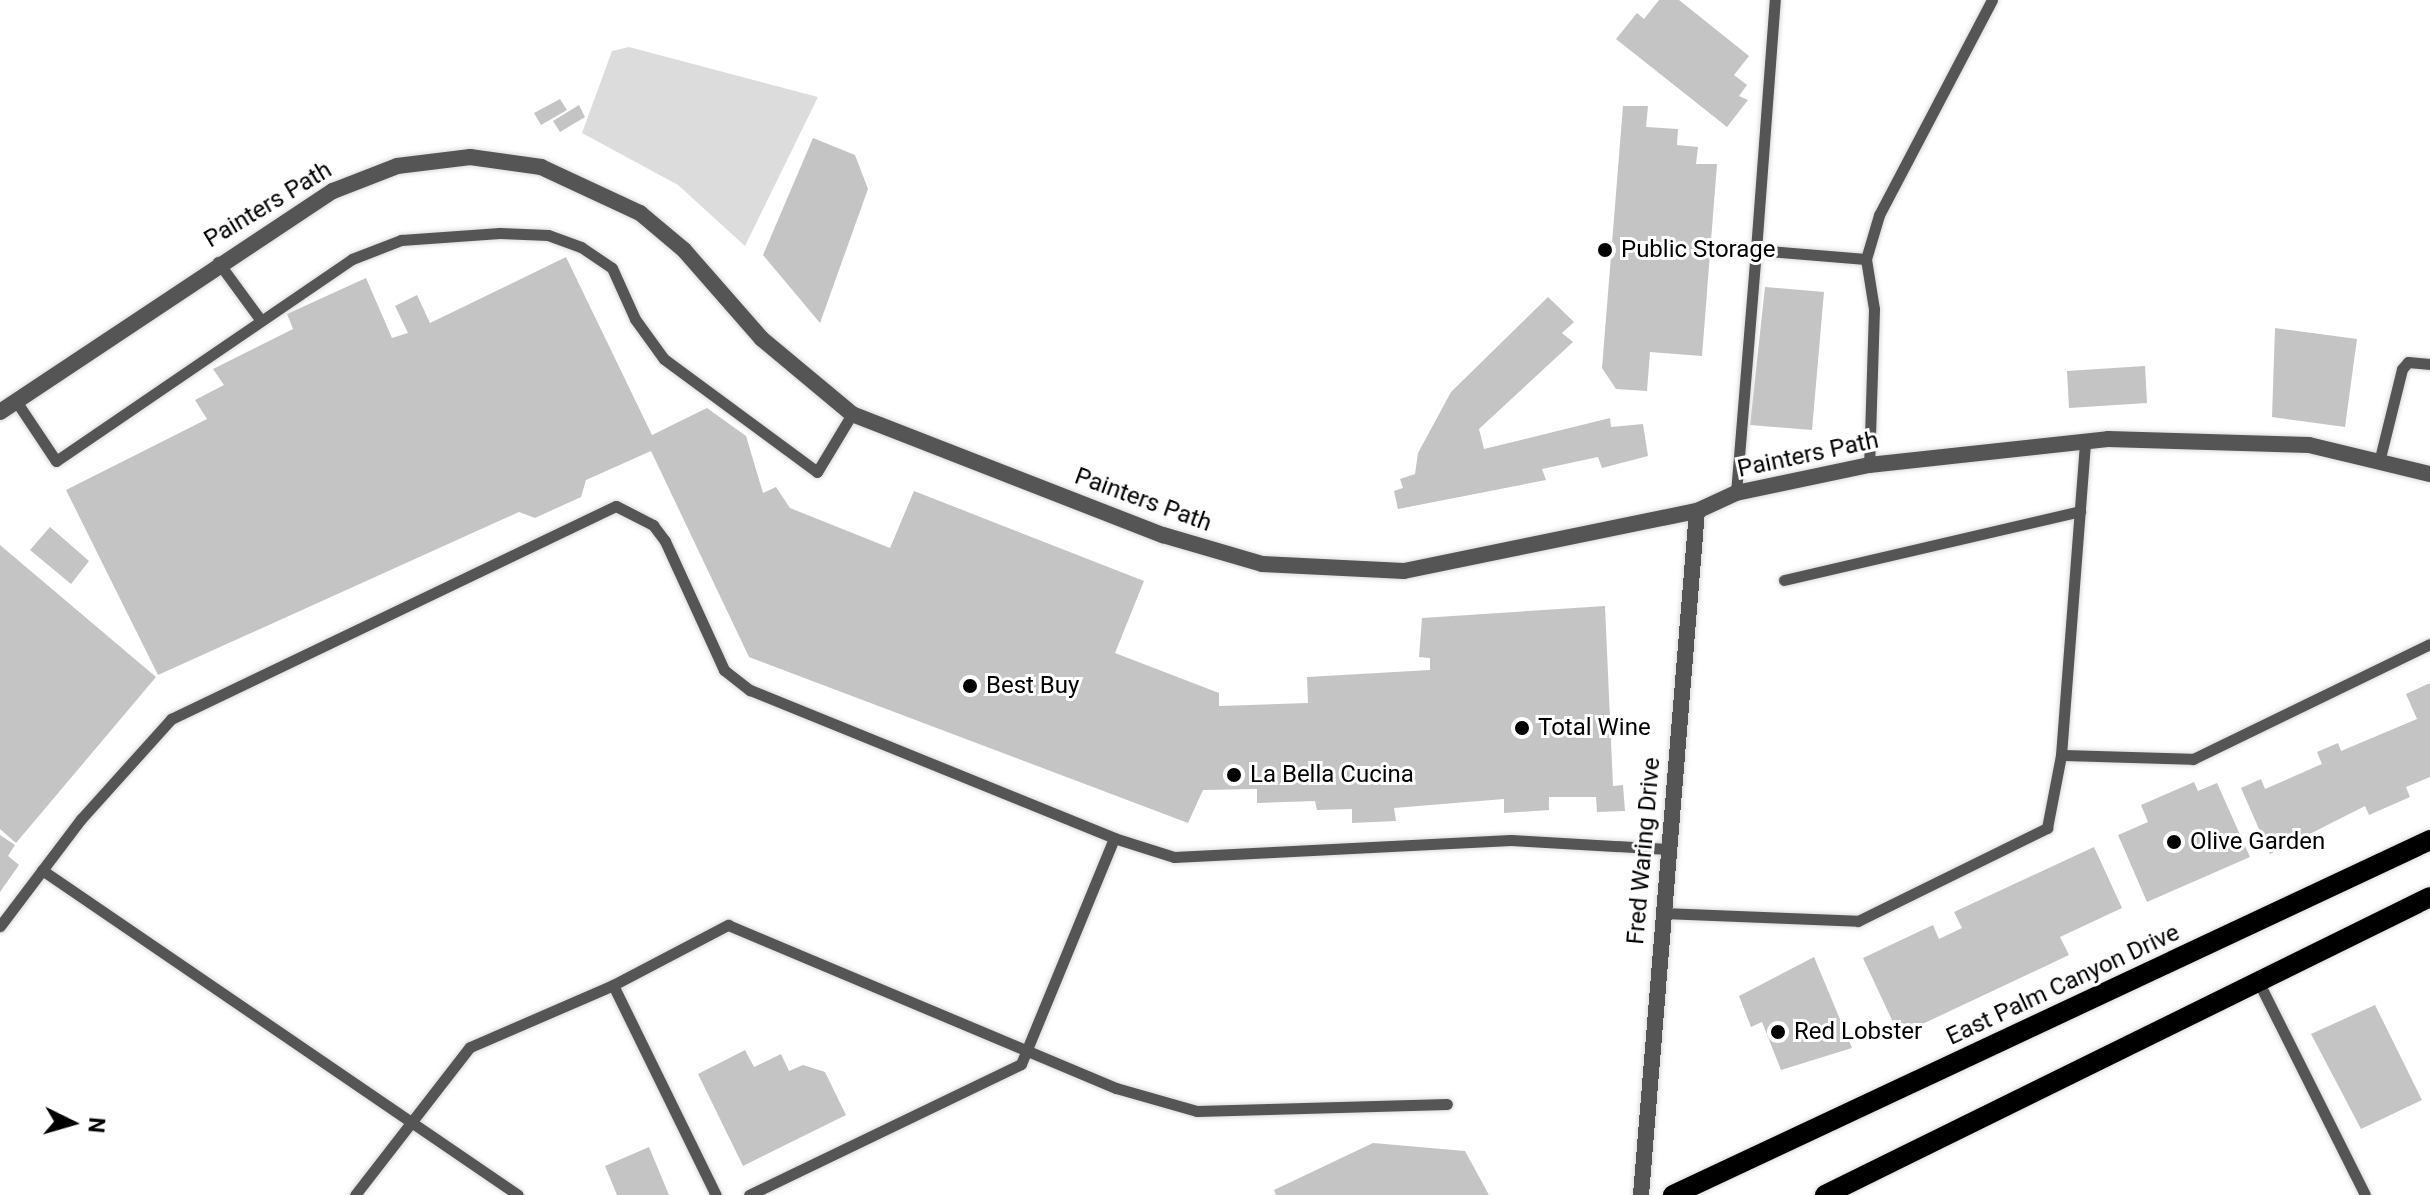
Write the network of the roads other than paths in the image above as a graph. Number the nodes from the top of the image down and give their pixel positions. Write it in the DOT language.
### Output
graph roads {
  1 [pos="1775,0"];
  2 [pos="1992,0"];
  3 [pos="1756,250"];
  4 [pos="1866,259"];
  5 [pos="218,262"];
  6 [pos="259,318"];
  7 [pos="2430,364"];
  8 [pos="16,401"];
  9 [pos="0,412"];
  10 [pos="852,414"];
  11 [pos="2085,441"];
  12 [pos="2380,458"];
  13 [pos="1869,465"];
  14 [pos="2430,474"];
  15 [pos="1736,493"];
  16 [pos="1697,511"];
  17 [pos="2080,511"];
  18 [pos="1784,580"];
  19 [pos="2430,644"];
  20 [pos="2061,755"];
  21 [pos="1114,838"];
  22 [pos="2430,840"];
  23 [pos="1668,849"];
  24 [pos="42,870"];
  25 [pos="2430,897"];
  26 [pos="1662,913"];
  27 [pos="0,926"];
  28 [pos="2258,981"];
  29 [pos="613,985"];
  30 [pos="1029,1047"];
  31 [pos="1447,1104"];
  32 [pos="412,1120"];
  33 [pos="1863,1176"];
  34 [pos="355,1195"];
  35 [pos="518,1195"];
  36 [pos="716,1195"];
  37 [pos="749,1195"];
  38 [pos="1641,1195"];
  39 [pos="1673,1195"];
  40 [pos="1825,1195"];
  41 [pos="1842,1195"];
  42 [pos="2365,1195"];
  1 -- 3 [label="lane"];
  2 -- 4 [label="lane"];
  3 -- 4 [label="lane"];
  3 -- 15 [label="lane"];
  4 -- 13 [label="lane"];
  5 -- 6 [label="lane"];
  5 -- 8 [label="street, Painters Path"];
  5 -- 10 [label="street, Painters Path"];
  6 -- 8 [label="lane"];
  6 -- 10 [label="lane"];
  7 -- 12 [label="lane"];
  8 -- 9 [label="street, Painters Path"];
  10 -- 16 [label="street, Painters Path"];
  11 -- 12 [label="street, Painters Path"];
  11 -- 13 [label="street, Painters Path"];
  11 -- 17 [label="lane"];
  12 -- 14 [label="street, Painters Path"];
  13 -- 15 [label="street, Painters Path"];
  15 -- 16 [label="street, Painters Path"];
  16 -- 23 [label="street, Fred Waring Drive"];
  17 -- 18 [label="lane"];
  17 -- 20 [label="lane"];
  19 -- 20 [label="lane"];
  20 -- 26 [label="lane"];
  21 -- 23 [label="lane"];
  21 -- 24 [label="lane"];
  21 -- 30 [label="lane"];
  22 -- 39 [label="main road, East Palm Canyon Drive"];
  23 -- 26 [label="street, Fred Waring Drive"];
  24 -- 27 [label="lane"];
  24 -- 32 [label="lane"];
  25 -- 28 [label="main road"];
  26 -- 38 [label="street, Fred Waring Drive"];
  28 -- 33 [label="main road"];
  28 -- 42 [label="lane"];
  29 -- 30 [label="lane"];
  29 -- 32 [label="lane"];
  29 -- 36 [label="lane"];
  30 -- 31 [label="lane"];
  30 -- 37 [label="lane"];
  32 -- 34 [label="lane"];
  32 -- 35 [label="lane"];
  33 -- 40 [label="main road"];
  33 -- 41 [label="main road"];
}
